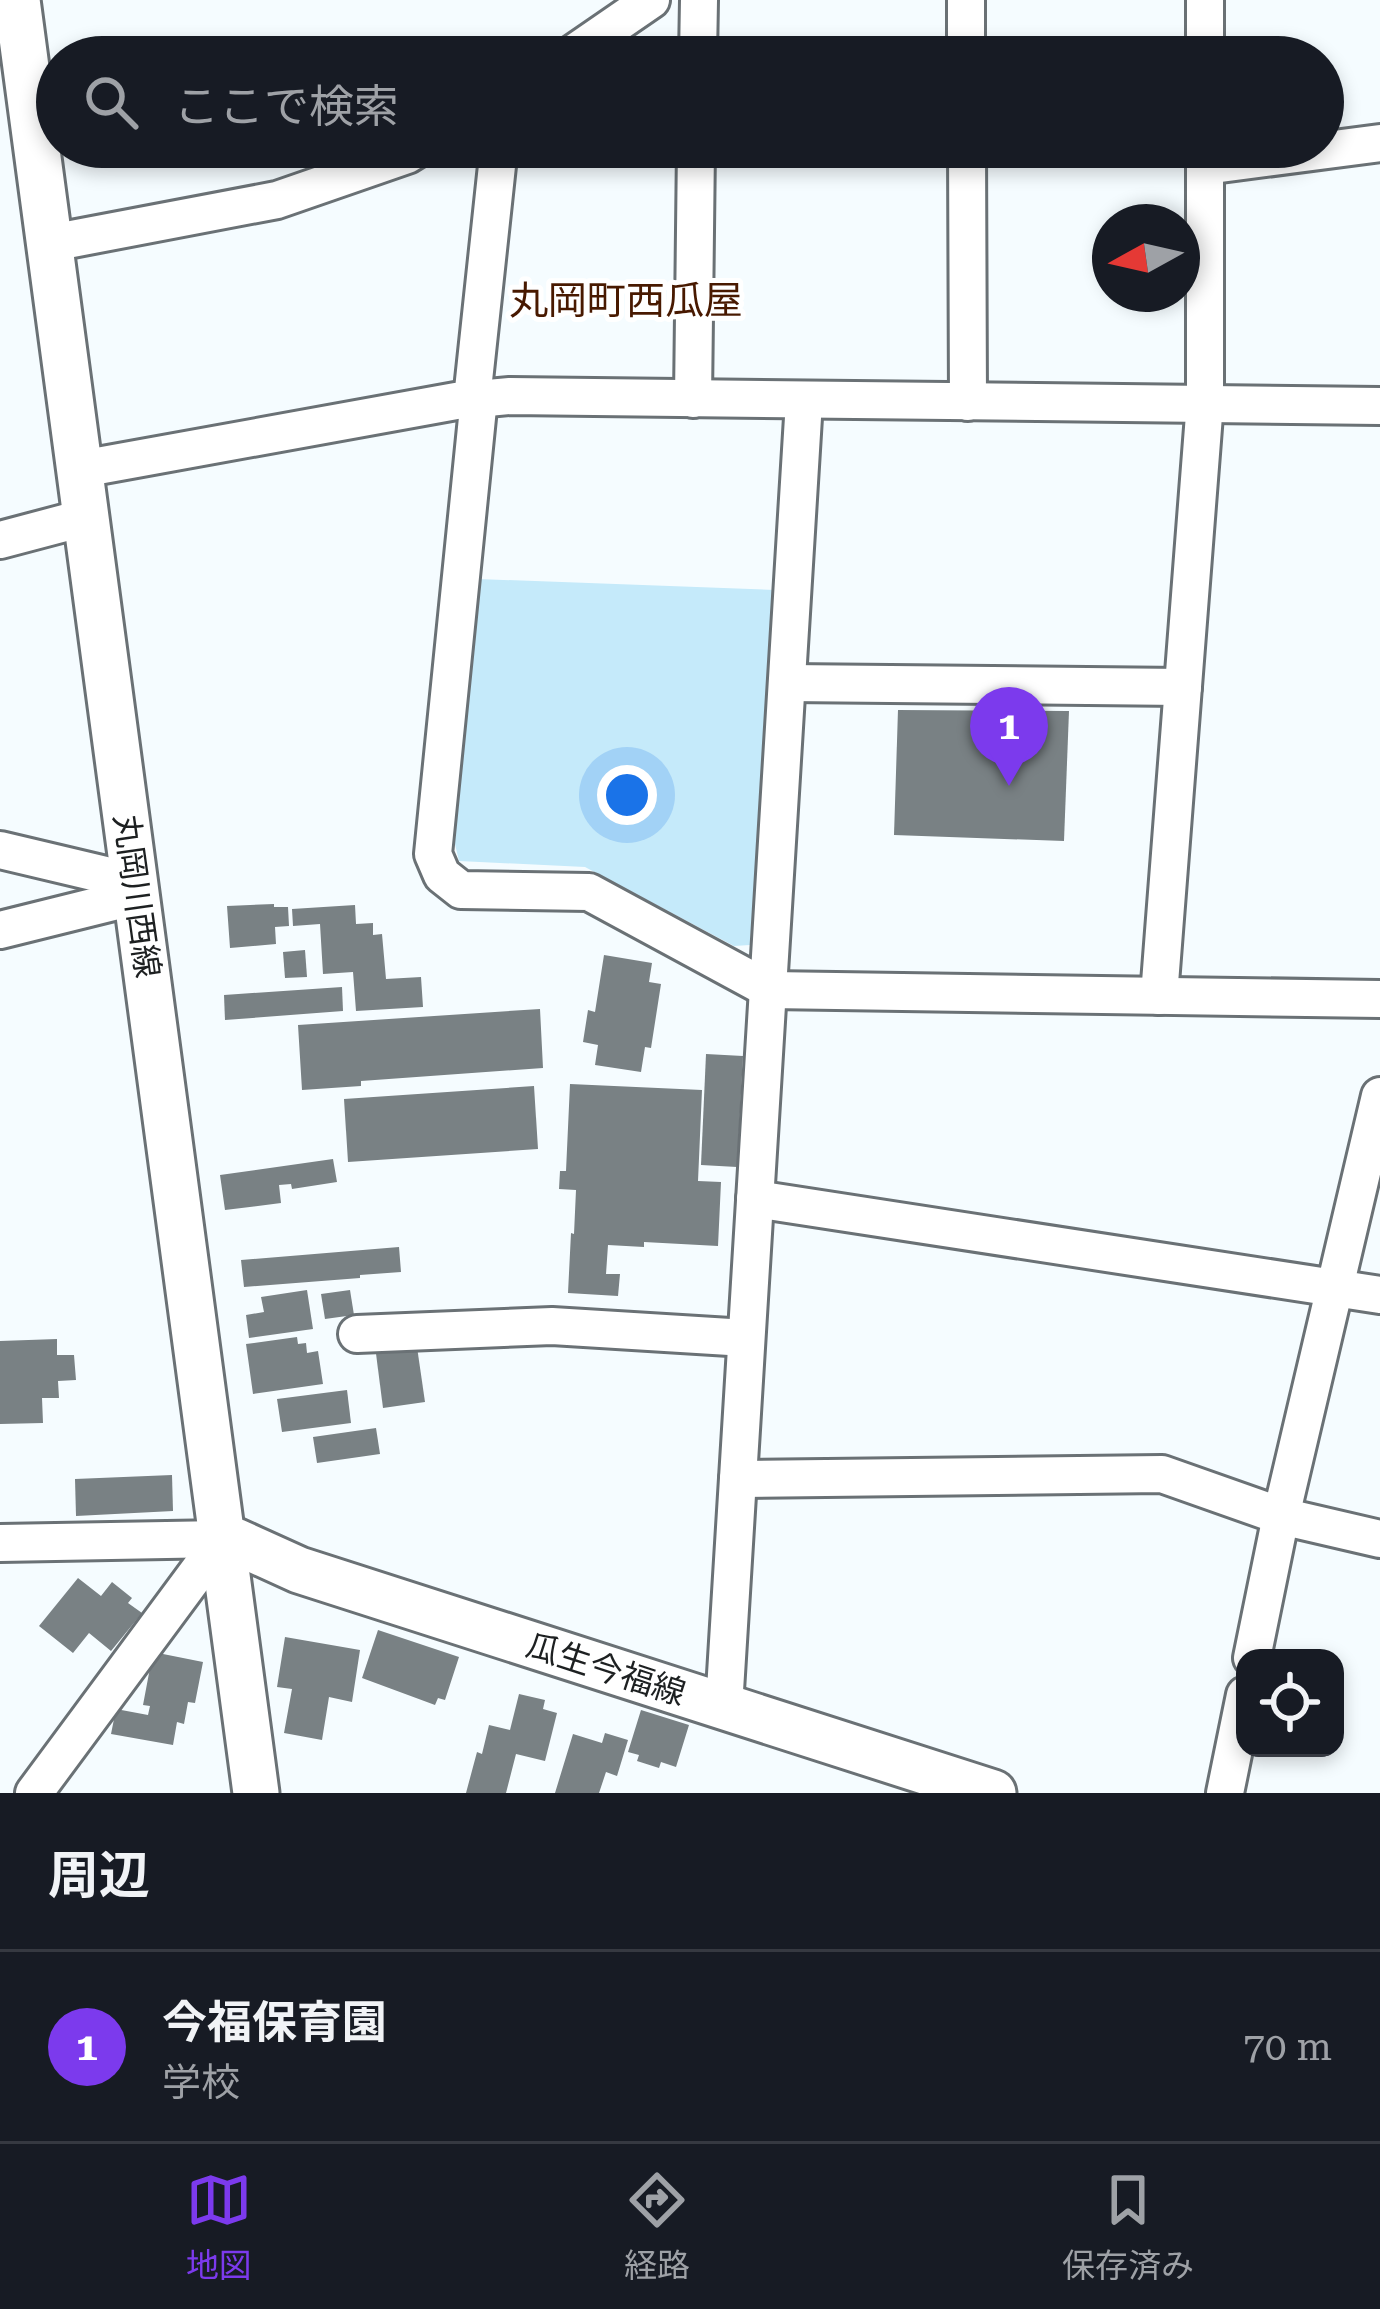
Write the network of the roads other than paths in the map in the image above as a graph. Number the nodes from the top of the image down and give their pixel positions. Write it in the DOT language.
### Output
graph roads {
  1 [pos="651,0"];
  2 [pos="699,0"];
  3 [pos="966,0"];
  4 [pos="1205,0"];
  5 [pos="12,6"];
  6 [pos="599,36"];
  7 [pos="698,36"];
  8 [pos="966,36"];
  9 [pos="1205,36"];
  10 [pos="1380,143"];
  11 [pos="1344,146"];
  12 [pos="36,152"];
  13 [pos="39,168"];
  14 [pos="367,168"];
  15 [pos="498,168"];
  16 [pos="697,168"];
  17 [pos="967,168"];
  18 [pos="1205,168"];
  19 [pos="51,243"];
  20 [pos="476,398"];
  21 [pos="693,399"];
  22 [pos="804,401"];
  23 [pos="968,402"];
  24 [pos="1204,402"];
  25 [pos="1380,406"];
  26 [pos="81,469"];
  27 [pos="87,517"];
  28 [pos="0,540"];
  29 [pos="788,683"];
  30 [pos="1183,687"];
  31 [pos="0,850"];
  32 [pos="136,889"];
  33 [pos="0,930"];
  34 [pos="770,990"];
  35 [pos="1159,996"];
  36 [pos="1380,999"];
  37 [pos="1380,1096"];
  38 [pos="755,1198"];
  39 [pos="1335,1288"];
  40 [pos="1380,1295"];
  41 [pos="357,1334"];
  42 [pos="746,1338"];
  43 [pos="737,1479"];
  44 [pos="1281,1516"];
  45 [pos="222,1539"];
  46 [pos="1380,1539"];
  47 [pos="4,1548"];
  48 [pos="1254,1649"];
  49 [pos="724,1707"];
  50 [pos="1236,1739"];
  51 [pos="34,1793"];
  52 [pos="256,1793"];
  53 [pos="993,1793"];
  54 [pos="1225,1793"];
  1 -- 6 [label="street"];
  2 -- 7 [label="street"];
  3 -- 8 [label="street"];
  4 -- 9 [label="street"];
  5 -- 12 [label="main road, 丸岡川西線"];
  10 -- 11 [label="street"];
  13 -- 19 [label="main road, 丸岡川西線"];
  14 -- 19 [label="street"];
  15 -- 20 [label="street"];
  16 -- 21 [label="street"];
  17 -- 23 [label="street"];
  18 -- 24 [label="street"];
  19 -- 26 [label="main road, 丸岡川西線"];
  20 -- 21 [label="street"];
  20 -- 26 [label="street"];
  20 -- 34 [label="street"];
  21 -- 22 [label="street"];
  22 -- 23 [label="street"];
  22 -- 29 [label="street"];
  23 -- 24 [label="street"];
  24 -- 25 [label="street"];
  24 -- 30 [label="street"];
  26 -- 27 [label="main road, 丸岡川西線"];
  27 -- 28 [label="street"];
  27 -- 32 [label="main road, 丸岡川西線"];
  29 -- 30 [label="street"];
  29 -- 34 [label="street"];
  30 -- 35 [label="street"];
  31 -- 32 [label="street"];
  32 -- 33 [label="street"];
  32 -- 45 [label="main road, 丸岡川西線"];
  34 -- 35 [label="street"];
  34 -- 38 [label="street"];
  35 -- 36 [label="street"];
  37 -- 39 [label="street"];
  38 -- 39 [label="street"];
  38 -- 42 [label="street"];
  39 -- 40 [label="street"];
  39 -- 44 [label="street"];
  41 -- 42 [label="street"];
  42 -- 43 [label="street"];
  43 -- 44 [label="street"];
  43 -- 49 [label="street"];
  44 -- 46 [label="street"];
  44 -- 48 [label="street"];
  45 -- 47 [label="street"];
  45 -- 49 [label="main road, 瓜生今福線"];
  45 -- 51 [label="street"];
  45 -- 52 [label="main road, 丸岡川西線"];
  49 -- 53 [label="main road, 瓜生今福線"];
  50 -- 54 [label="street"];
}
